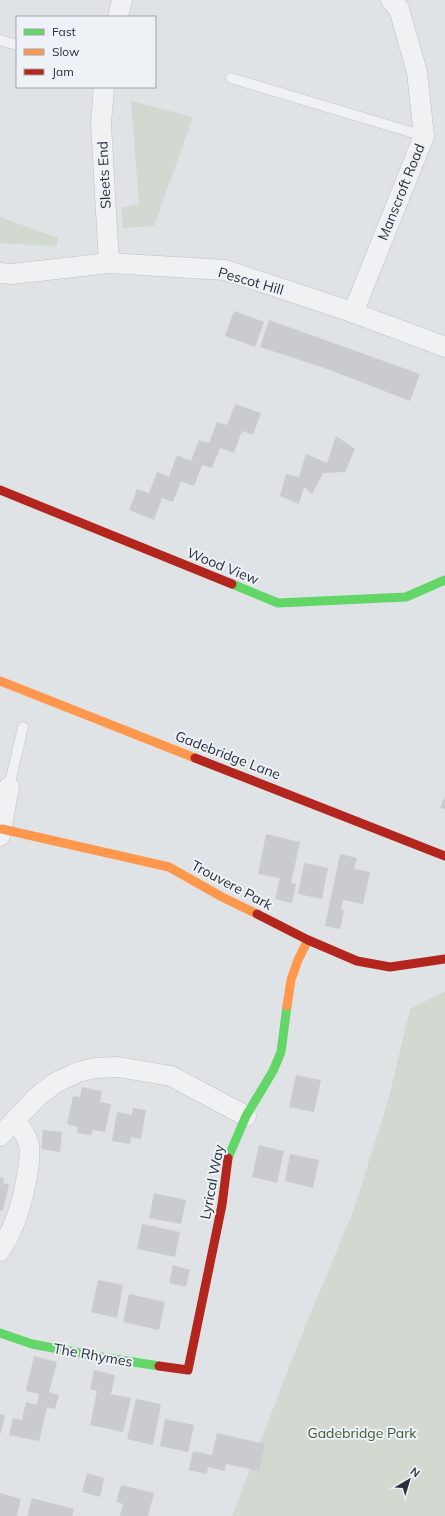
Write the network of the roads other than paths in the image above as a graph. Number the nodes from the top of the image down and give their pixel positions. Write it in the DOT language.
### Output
graph roads {
  1 [pos="122,0"];
  2 [pos="391,0"];
  3 [pos="118,16"];
  4 [pos="0,40"];
  5 [pos="16,45"];
  6 [pos="231,78"];
  7 [pos="104,88"];
  8 [pos="424,136"];
  9 [pos="109,263"];
  10 [pos="0,273"];
  11 [pos="353,313"];
  12 [pos="445,347"];
  13 [pos="0,490"];
  14 [pos="445,580"];
  15 [pos="0,681"];
  16 [pos="23,727"];
  17 [pos="9,787"];
  18 [pos="1,833"];
  19 [pos="445,856"];
  20 [pos="308,940"];
  21 [pos="445,959"];
  22 [pos="246,1116"];
  23 [pos="15,1121"];
  24 [pos="0,1136"];
  25 [pos="0,1251"];
  26 [pos="0,1333"];
  27 [pos="188,1370"];
  1 -- 3 [label="street"];
  2 -- 8 [label="street, Manscroft Road"];
  4 -- 5 [label="lane"];
  6 -- 8 [label="lane"];
  7 -- 9 [label="street, Sleets End"];
  8 -- 11 [label="street, Manscroft Road"];
  9 -- 10 [label="street, Pescot Hill"];
  9 -- 11 [label="street, Pescot Hill"];
  11 -- 12 [label="street, Pescot Hill"];
  13 -- 14 [label="street, Wood View"];
  15 -- 19 [label="street, Gadebridge Lane"];
  16 -- 17 [label="lane"];
  17 -- 18 [label="street"];
  18 -- 20 [label="street, Trouvere Park"];
  20 -- 21 [label="street, Trouvere Park"];
  20 -- 22 [label="street, Lyrical Way"];
  22 -- 23 [label="street"];
  22 -- 27 [label="street, Lyrical Way"];
  23 -- 24 [label="street"];
  23 -- 25 [label="street"];
  26 -- 27 [label="street, The Rhymes"];
}
